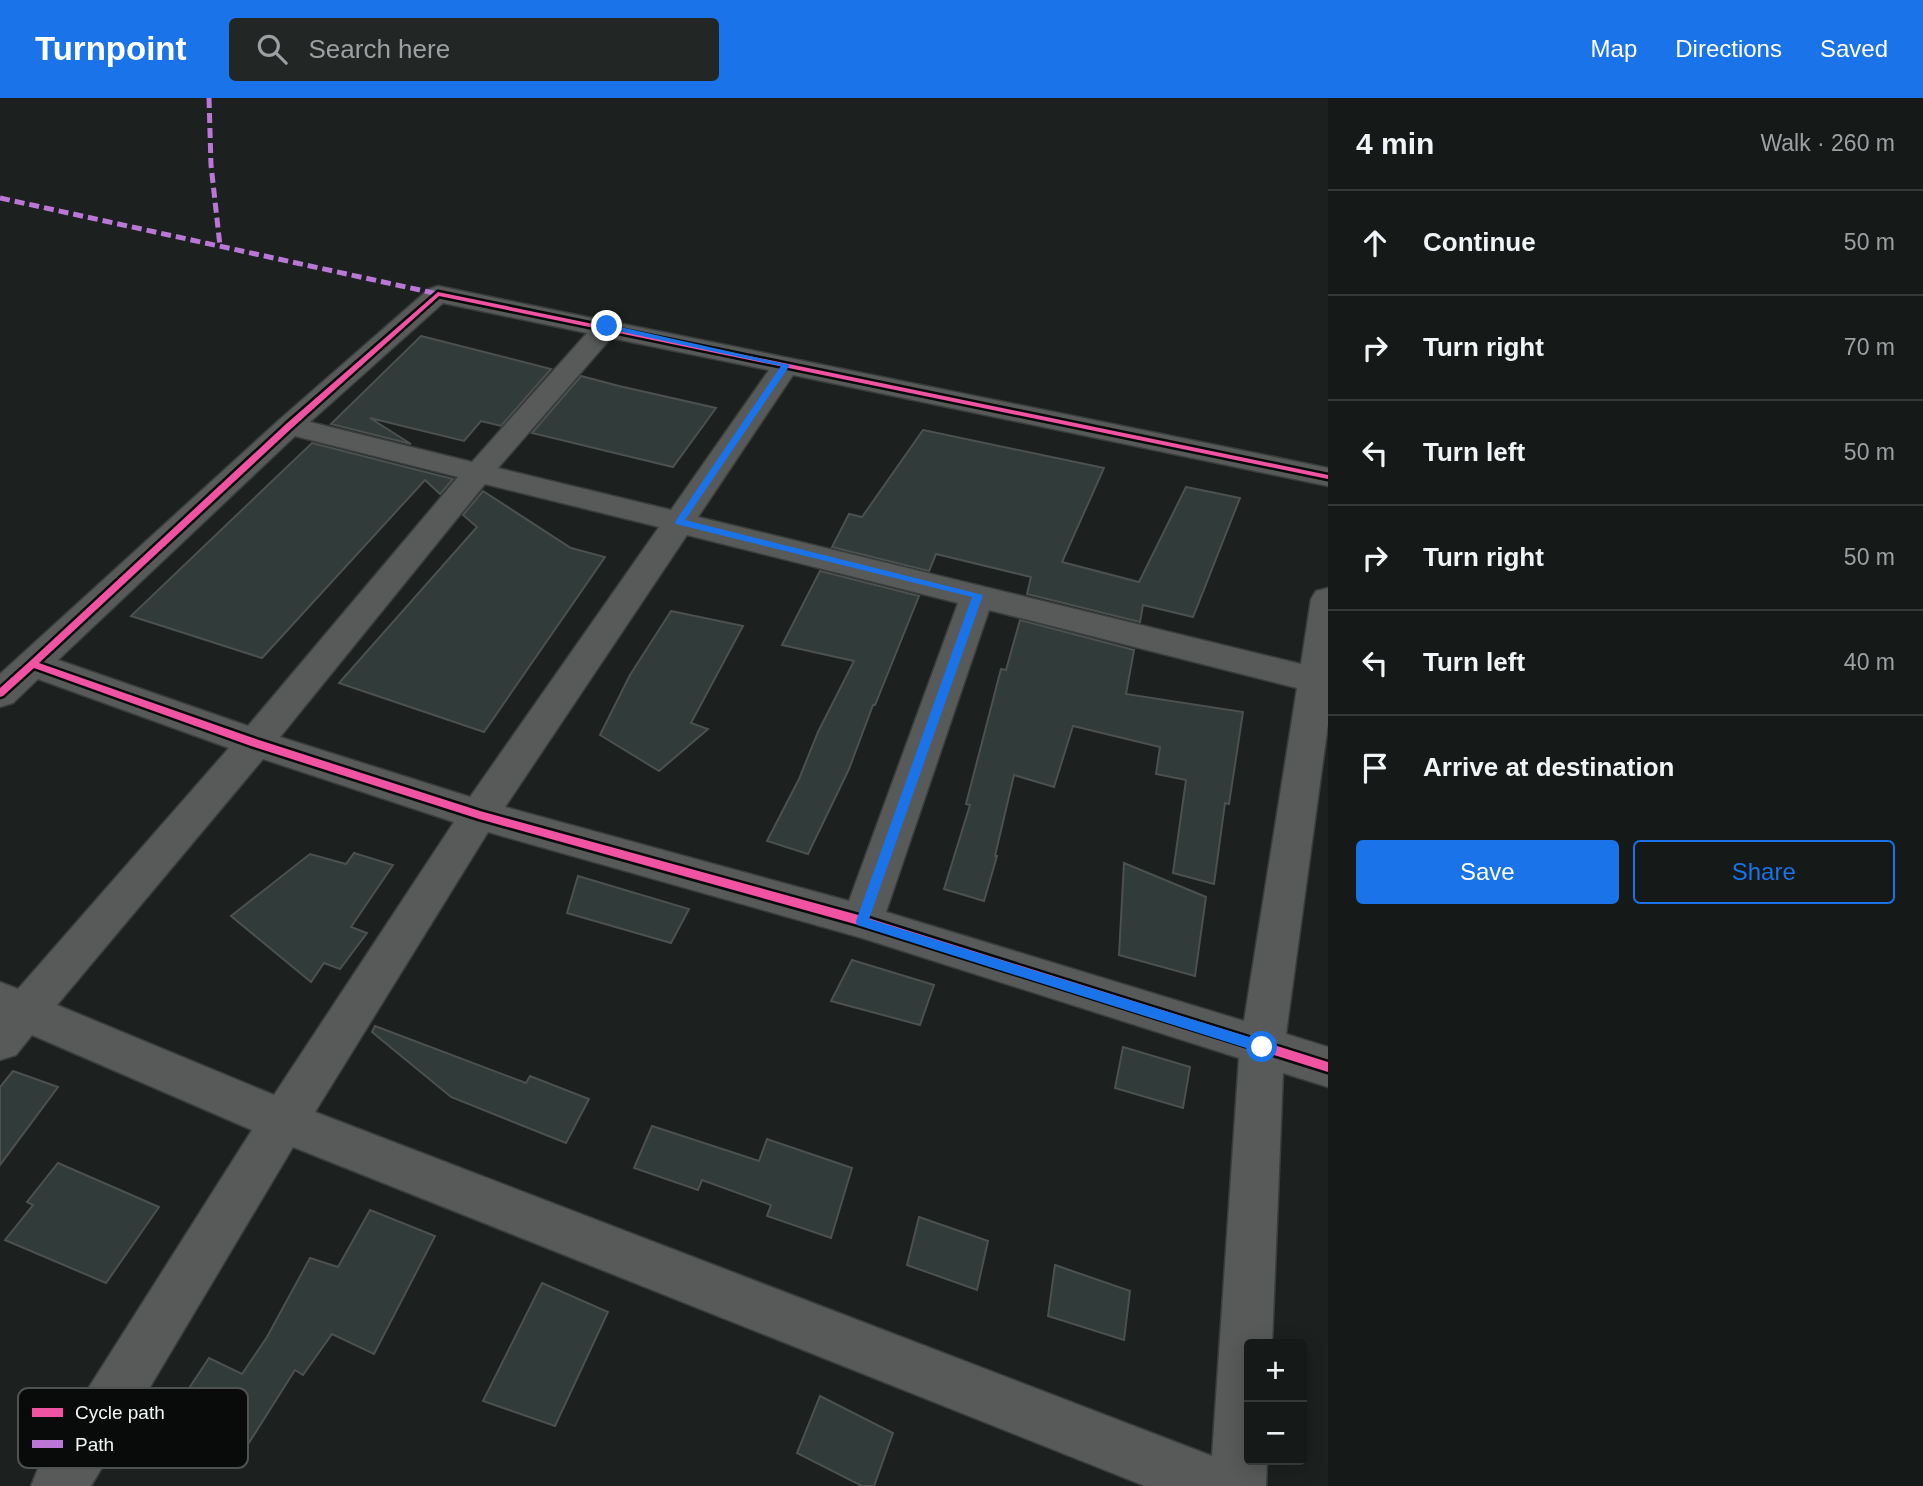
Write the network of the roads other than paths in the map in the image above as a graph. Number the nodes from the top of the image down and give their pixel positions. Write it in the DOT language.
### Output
graph roads {
  1 [pos="607,326"];
  2 [pos="786,365"];
  3 [pos="289,426"];
  4 [pos="478,473"];
  5 [pos="1328,477"];
  6 [pos="680,522"];
  7 [pos="978,595"];
  8 [pos="1328,599"];
  9 [pos="32,664"];
  10 [pos="1322,681"];
  11 [pos="0,694"];
  12 [pos="255,743"];
  13 [pos="479,815"];
  14 [pos="862,921"];
  15 [pos="9,1017"];
  16 [pos="1262,1047"];
  17 [pos="1328,1068"];
  18 [pos="283,1121"];
  19 [pos="119,1388"];
  20 [pos="70,1468"];
  21 [pos="59,1486"];
  22 [pos="1216,1486"];
  23 [pos="1238,1486"];
  1 -- 2 [label="street"];
  1 -- 3 [label="street"];
  1 -- 4 [label="street"];
  2 -- 5 [label="street"];
  2 -- 6 [label="street"];
  3 -- 4 [label="street"];
  3 -- 9 [label="street"];
  4 -- 6 [label="street"];
  4 -- 12 [label="street"];
  6 -- 7 [label="street"];
  6 -- 13 [label="street"];
  7 -- 10 [label="street"];
  7 -- 14 [label="street"];
  8 -- 10 [label="street"];
  9 -- 11 [label="street"];
  9 -- 12 [label="street"];
  10 -- 16 [label="street"];
  12 -- 13 [label="street"];
  12 -- 15 [label="street"];
  13 -- 14 [label="street"];
  13 -- 18 [label="street"];
  14 -- 16 [label="street"];
  15 -- 18 [label="street"];
  16 -- 17 [label="street"];
  16 -- 23 [label="street"];
  18 -- 19 [label="street"];
  18 -- 22 [label="street"];
  20 -- 21 [label="street"];
}
